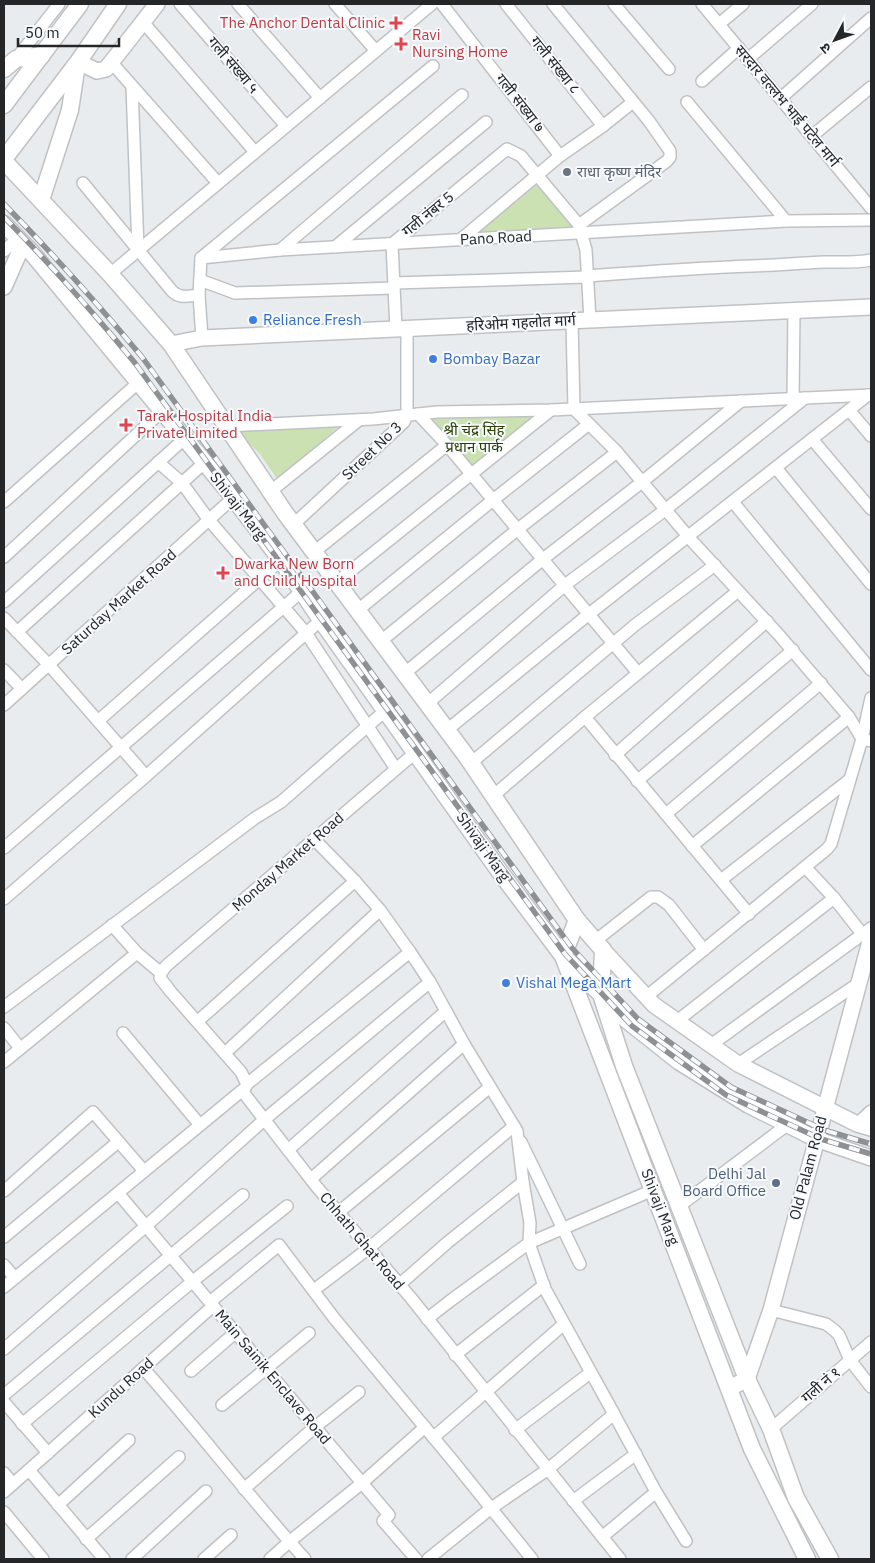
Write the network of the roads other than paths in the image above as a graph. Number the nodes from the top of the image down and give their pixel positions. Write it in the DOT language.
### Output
graph roads {
  1 [pos="59,4"];
  2 [pos="80,4"];
  3 [pos="118,4"];
  4 [pos="157,4"];
  5 [pos="180,4"];
  6 [pos="238,4"];
  7 [pos="335,4"];
  8 [pos="432,4"];
  9 [pos="442,4"];
  10 [pos="506,4"];
  11 [pos="553,4"];
  12 [pos="614,4"];
  13 [pos="702,4"];
  14 [pos="743,4"];
  15 [pos="812,4"];
  16 [pos="871,18"];
  17 [pos="142,22"];
  18 [pos="719,24"];
  19 [pos="739,48"];
  20 [pos="376,51"];
  21 [pos="42,55"];
  22 [pos="748,59"];
  23 [pos="78,62"];
  24 [pos="111,62"];
  25 [pos="10,64"];
  26 [pos="433,66"];
  27 [pos="668,69"];
  28 [pos="702,81"];
  29 [pos="132,86"];
  30 [pos="871,87"];
  31 [pos="462,95"];
  32 [pos="320,98"];
  33 [pos="781,98"];
  34 [pos="633,102"];
  35 [pos="687,102"];
  36 [pos="4,105"];
  37 [pos="486,122"];
  38 [pos="286,126"];
  39 [pos="604,126"];
  40 [pos="812,136"];
  41 [pos="255,152"];
  42 [pos="560,156"];
  43 [pos="4,160"];
  44 [pos="537,176"];
  45 [pos="83,183"];
  46 [pos="218,183"];
  47 [pos="40,200"];
  48 [pos="871,208"];
  49 [pos="871,220"];
  50 [pos="786,221"];
  51 [pos="4,224"];
  52 [pos="580,229"];
  53 [pos="460,240"];
  54 [pos="21,241"];
  55 [pos="392,244"];
  56 [pos="335,247"];
  57 [pos="138,249"];
  58 [pos="280,250"];
  59 [pos="4,251"];
  60 [pos="201,258"];
  61 [pos="871,260"];
  62 [pos="110,274"];
  63 [pos="587,276"];
  64 [pos="200,280"];
  65 [pos="394,285"];
  66 [pos="4,287"];
  67 [pos="199,295"];
  68 [pos="871,307"];
  69 [pos="794,310"];
  70 [pos="590,320"];
  71 [pos="572,321"];
  72 [pos="401,329"];
  73 [pos="202,338"];
  74 [pos="171,344"];
  75 [pos="138,383"];
  76 [pos="870,395"];
  77 [pos="806,398"];
  78 [pos="793,399"];
  79 [pos="742,401"];
  80 [pos="574,408"];
  81 [pos="551,410"];
  82 [pos="849,410"];
  83 [pos="162,411"];
  84 [pos="412,414"];
  85 [pos="359,420"];
  86 [pos="589,424"];
  87 [pos="227,426"];
  88 [pos="871,436"];
  89 [pos="184,439"];
  90 [pos="812,439"];
  91 [pos="447,445"];
  92 [pos="617,452"];
  93 [pos="158,462"];
  94 [pos="204,463"];
  95 [pos="776,468"];
  96 [pos="471,474"];
  97 [pos="642,482"];
  98 [pos="182,483"];
  99 [pos="271,491"];
  100 [pos="233,498"];
  101 [pos="493,500"];
  102 [pos="4,502"];
  103 [pos="733,502"];
  104 [pos="871,509"];
  105 [pos="665,510"];
  106 [pos="209,520"];
  107 [pos="294,524"];
  108 [pos="518,529"];
  109 [pos="689,537"];
  110 [pos="314,552"];
  111 [pos="4,556"];
  112 [pos="543,559"];
  113 [pos="280,560"];
  114 [pos="715,565"];
  115 [pos="259,580"];
  116 [pos="337,582"];
  117 [pos="871,584"];
  118 [pos="565,585"];
  119 [pos="738,590"];
  120 [pos="302,591"];
  121 [pos="4,602"];
  122 [pos="283,607"];
  123 [pos="358,610"];
  124 [pos="589,614"];
  125 [pos="4,618"];
  126 [pos="321,620"];
  127 [pos="767,621"];
  128 [pos="17,632"];
  129 [pos="306,633"];
  130 [pos="381,641"];
  131 [pos="614,644"];
  132 [pos="793,650"];
  133 [pos="49,665"];
  134 [pos="4,670"];
  135 [pos="871,670"];
  136 [pos="405,673"];
  137 [pos="638,673"];
  138 [pos="821,683"];
  139 [pos="22,689"];
  140 [pos="871,698"];
  141 [pos="427,704"];
  142 [pos="4,705"];
  143 [pos="386,710"];
  144 [pos="849,716"];
  145 [pos="585,717"];
  146 [pos="98,722"];
  147 [pos="367,726"];
  148 [pos="447,730"];
  149 [pos="867,740"];
  150 [pos="121,748"];
  151 [pos="416,752"];
  152 [pos="615,755"];
  153 [pos="471,763"];
  154 [pos="396,769"];
  155 [pos="146,776"];
  156 [pos="637,780"];
  157 [pos="849,780"];
  158 [pos="493,796"];
  159 [pos="666,814"];
  160 [pos="314,840"];
  161 [pos="692,846"];
  162 [pos="4,848"];
  163 [pos="806,868"];
  164 [pos="721,880"];
  165 [pos="355,881"];
  166 [pos="834,898"];
  167 [pos="4,899"];
  168 [pos="380,910"];
  169 [pos="749,914"];
  170 [pos="576,920"];
  171 [pos="112,925"];
  172 [pos="868,934"];
  173 [pos="599,945"];
  174 [pos="704,950"];
  175 [pos="410,952"];
  176 [pos="137,953"];
  177 [pos="563,956"];
  178 [pos="161,973"];
  179 [pos="430,982"];
  180 [pos="859,983"];
  181 [pos="601,994"];
  182 [pos="646,997"];
  183 [pos="4,1007"];
  184 [pos="446,1011"];
  185 [pos="198,1021"];
  186 [pos="677,1021"];
  187 [pos="4,1028"];
  188 [pos="123,1033"];
  189 [pos="464,1044"];
  190 [pos="711,1045"];
  191 [pos="20,1048"];
  192 [pos="225,1053"];
  193 [pos="4,1062"];
  194 [pos="738,1064"];
  195 [pos="490,1087"];
  196 [pos="245,1088"];
  197 [pos="825,1107"];
  198 [pos="871,1111"];
  199 [pos="265,1119"];
  200 [pos="787,1124"];
  201 [pos="200,1125"];
  202 [pos="514,1126"];
  203 [pos="864,1126"];
  204 [pos="518,1138"];
  205 [pos="816,1139"];
  206 [pos="118,1142"];
  207 [pos="288,1150"];
  208 [pos="871,1158"];
  209 [pos="144,1171"];
  210 [pos="311,1179"];
  211 [pos="523,1182"];
  212 [pos="653,1190"];
  213 [pos="4,1191"];
  214 [pos="118,1192"];
  215 [pos="243,1195"];
  216 [pos="286,1206"];
  217 [pos="678,1207"];
  218 [pos="339,1212"];
  219 [pos="146,1226"];
  220 [pos="563,1229"];
  221 [pos="4,1236"];
  222 [pos="529,1244"];
  223 [pos="368,1248"];
  224 [pos="171,1256"];
  225 [pos="580,1264"];
  226 [pos="4,1265"];
  227 [pos="15,1278"];
  228 [pos="192,1281"];
  229 [pos="399,1285"];
  230 [pos="544,1285"];
  231 [pos="4,1287"];
  232 [pos="314,1290"];
  233 [pos="212,1304"];
  234 [pos="771,1310"];
  235 [pos="428,1319"];
  236 [pos="564,1324"];
  237 [pos="236,1332"];
  238 [pos="309,1333"];
  239 [pos="871,1342"];
  240 [pos="4,1349"];
  241 [pos="455,1355"];
  242 [pos="850,1360"];
  243 [pos="143,1368"];
  244 [pos="266,1370"];
  245 [pos="191,1371"];
  246 [pos="590,1373"];
  247 [pos="747,1380"];
  248 [pos="871,1387"];
  249 [pos="730,1388"];
  250 [pos="359,1392"];
  251 [pos="485,1392"];
  252 [pos="4,1396"];
  253 [pos="4,1402"];
  254 [pos="222,1405"];
  255 [pos="614,1414"];
  256 [pos="22,1424"];
  257 [pos="315,1427"];
  258 [pos="425,1427"];
  259 [pos="771,1429"];
  260 [pos="515,1430"];
  261 [pos="434,1437"];
  262 [pos="129,1440"];
  263 [pos="48,1453"];
  264 [pos="636,1454"];
  265 [pos="179,1457"];
  266 [pos="29,1470"];
  267 [pos="547,1470"];
  268 [pos="4,1473"];
  269 [pos="362,1483"];
  270 [pos="13,1484"];
  271 [pos="244,1489"];
  272 [pos="206,1491"];
  273 [pos="4,1492"];
  274 [pos="656,1492"];
  275 [pos="573,1501"];
  276 [pos="58,1505"];
  277 [pos="490,1509"];
  278 [pos="4,1512"];
  279 [pos="231,1535"];
  280 [pos="602,1537"];
  281 [pos="86,1539"];
  282 [pos="686,1541"];
  283 [pos="289,1542"];
  284 [pos="43,1559"];
  285 [pos="104,1559"];
  286 [pos="132,1559"];
  287 [pos="204,1559"];
  288 [pos="270,1559"];
  289 [pos="304,1559"];
  290 [pos="416,1559"];
  291 [pos="428,1559"];
  292 [pos="532,1559"];
  293 [pos="620,1559"];
  294 [pos="807,1559"];
  295 [pos="830,1559"];
  1 -- 25 [label="street"];
  2 -- 21 [label="main road"];
  3 -- 23 [label="main road"];
  4 -- 17 [label="street"];
  5 -- 38 [label="street, गली संख्या ५"];
  6 -- 32 [label="street"];
  7 -- 20 [label="street"];
  8 -- 20 [label="street"];
  9 -- 42 [label="street, गली संख्या ७"];
  10 -- 39 [label="street, गली संख्या ८"];
  11 -- 34 [label="street"];
  12 -- 27 [label="street"];
  13 -- 18 [label="street, सरदार वल्लभ भाई पटेल मार्ग"];
  14 -- 18 [label="street"];
  15 -- 22 [label="street"];
  16 -- 33 [label="street"];
  17 -- 24 [label="street"];
  17 -- 41 [label="street"];
  18 -- 19 [label="street, सरदार वल्लभ भाई पटेल मार्ग"];
  19 -- 22 [label="street, सरदार वल्लभ भाई पटेल मार्ग"];
  19 -- 28 [label="street"];
  20 -- 32 [label="street"];
  21 -- 25 [label="main road"];
  21 -- 36 [label="main road"];
  22 -- 33 [label="street, सरदार वल्लभ भाई पटेल मार्ग"];
  23 -- 24 [label="street"];
  23 -- 43 [label="main road"];
  23 -- 47 [label="main road"];
  24 -- 29 [label="street"];
  26 -- 60 [label="street"];
  29 -- 46 [label="street"];
  29 -- 57 [label="street"];
  30 -- 40 [label="street"];
  31 -- 58 [label="street"];
  32 -- 38 [label="street"];
  33 -- 40 [label="street, सरदार वल्लभ भाई पटेल मार्ग"];
  34 -- 39 [label="street"];
  34 -- 52 [label="street"];
  35 -- 50 [label="street"];
  37 -- 56 [label="street"];
  38 -- 41 [label="street"];
  39 -- 42 [label="street"];
  40 -- 48 [label="street, सरदार वल्लभ भाई पटेल मार्ग"];
  41 -- 46 [label="street"];
  42 -- 44 [label="street"];
  43 -- 47 [label="main road"];
  44 -- 52 [label="street"];
  44 -- 53 [label="street"];
  44 -- 55 [label="street, गली नंबर 5"];
  45 -- 57 [label="street"];
  46 -- 57 [label="street"];
  47 -- 62 [label="main road"];
  49 -- 50 [label="street, Pano Road"];
  50 -- 52 [label="street, Pano Road"];
  51 -- 54 [label="main road, Shivaji Marg"];
  52 -- 53 [label="street, Pano Road"];
  52 -- 63 [label="street"];
  53 -- 55 [label="street, Pano Road"];
  54 -- 59 [label="street"];
  54 -- 66 [label="street"];
  54 -- 75 [label="main road, Shivaji Marg"];
  55 -- 56 [label="street, Pano Road"];
  55 -- 65 [label="street, गली नंबर 5"];
  56 -- 58 [label="street, Pano Road"];
  57 -- 62 [label="street"];
  57 -- 67 [label="street"];
  58 -- 60 [label="street, Pano Road"];
  60 -- 64 [label="street"];
  61 -- 63 [label="street"];
  62 -- 74 [label="main road"];
  63 -- 65 [label="street"];
  63 -- 70 [label="street"];
  64 -- 65 [label="street"];
  64 -- 67 [label="street"];
  65 -- 72 [label="street, गली नंबर 5"];
  67 -- 73 [label="street"];
  68 -- 69 [label="street, हरिओम गहलोत मार्ग"];
  69 -- 70 [label="street, हरिओम गहलोत मार्ग"];
  69 -- 78 [label="street"];
  70 -- 71 [label="street, हरिओम गहलोत मार्ग"];
  71 -- 72 [label="street, हरिओम गहलोत मार्ग"];
  71 -- 80 [label="street"];
  72 -- 73 [label="street, हरिओम गहलोत मार्ग"];
  72 -- 84 [label="street, Street No 3"];
  73 -- 74 [label="street, हरिओम गहलोत मार्ग"];
  74 -- 87 [label="main road"];
  75 -- 83 [label="main road, Shivaji Marg"];
  75 -- 102 [label="street"];
  76 -- 77 [label="street"];
  76 -- 82 [label="street"];
  77 -- 78 [label="street"];
  77 -- 105 [label="street"];
  78 -- 79 [label="street"];
  79 -- 80 [label="street"];
  79 -- 97 [label="street"];
  80 -- 81 [label="street"];
  80 -- 86 [label="street"];
  81 -- 84 [label="street"];
  81 -- 96 [label="street"];
  82 -- 88 [label="street"];
  82 -- 90 [label="street"];
  83 -- 89 [label="main road, Shivaji Marg"];
  83 -- 111 [label="street"];
  84 -- 85 [label="street"];
  84 -- 91 [label="street"];
  84 -- 107 [label="street, Street No 3"];
  85 -- 87 [label="street"];
  85 -- 99 [label="street"];
  86 -- 92 [label="street"];
  86 -- 101 [label="street"];
  87 -- 99 [label="main road"];
  89 -- 93 [label="street"];
  89 -- 94 [label="main road, Shivaji Marg"];
  90 -- 95 [label="street"];
  90 -- 104 [label="street"];
  91 -- 96 [label="street"];
  91 -- 110 [label="street"];
  92 -- 97 [label="street"];
  92 -- 108 [label="street"];
  93 -- 98 [label="street"];
  93 -- 121 [label="street"];
  94 -- 98 [label="street"];
  94 -- 100 [label="main road, Shivaji Marg"];
  95 -- 103 [label="street"];
  95 -- 117 [label="street"];
  96 -- 101 [label="street"];
  96 -- 116 [label="street"];
  97 -- 105 [label="street"];
  97 -- 112 [label="street"];
  98 -- 106 [label="street"];
  98 -- 128 [label="street"];
  99 -- 107 [label="main road"];
  100 -- 106 [label="street, Saturday Market Road"];
  100 -- 113 [label="main road, Shivaji Marg"];
  101 -- 108 [label="street"];
  101 -- 123 [label="street"];
  103 -- 109 [label="street"];
  103 -- 135 [label="street"];
  105 -- 109 [label="street"];
  105 -- 118 [label="street"];
  106 -- 115 [label="street"];
  106 -- 133 [label="street, Saturday Market Road"];
  107 -- 110 [label="main road"];
  108 -- 112 [label="street"];
  108 -- 130 [label="street"];
  109 -- 114 [label="street"];
  109 -- 124 [label="street"];
  110 -- 116 [label="main road"];
  112 -- 118 [label="street"];
  112 -- 136 [label="street"];
  113 -- 115 [label="street"];
  113 -- 120 [label="main road, Shivaji Marg"];
  114 -- 119 [label="street"];
  114 -- 131 [label="street"];
  115 -- 122 [label="street"];
  115 -- 146 [label="street"];
  116 -- 123 [label="main road"];
  118 -- 124 [label="street"];
  118 -- 141 [label="street"];
  119 -- 127 [label="street"];
  119 -- 137 [label="street"];
  120 -- 122 [label="street"];
  120 -- 126 [label="main road, Shivaji Marg"];
  122 -- 129 [label="street"];
  122 -- 150 [label="street"];
  123 -- 130 [label="main road"];
  124 -- 131 [label="street"];
  124 -- 148 [label="street"];
  125 -- 128 [label="street"];
  126 -- 129 [label="street"];
  126 -- 143 [label="main road, Shivaji Marg"];
  127 -- 132 [label="street"];
  127 -- 152 [label="street"];
  128 -- 133 [label="street"];
  129 -- 147 [label="street"];
  129 -- 155 [label="street"];
  130 -- 136 [label="main road"];
  131 -- 137 [label="street"];
  131 -- 153 [label="street"];
  132 -- 138 [label="street"];
  132 -- 156 [label="street"];
  133 -- 139 [label="street, Saturday Market Road"];
  133 -- 146 [label="street"];
  134 -- 139 [label="street"];
  136 -- 141 [label="main road"];
  137 -- 145 [label="street"];
  138 -- 144 [label="street"];
  138 -- 159 [label="street"];
  139 -- 142 [label="street, Saturday Market Road"];
  140 -- 149 [label="street"];
  141 -- 148 [label="main road"];
  143 -- 147 [label="street"];
  143 -- 151 [label="main road, Shivaji Marg"];
  144 -- 149 [label="street"];
  144 -- 161 [label="street"];
  145 -- 152 [label="street"];
  145 -- 158 [label="street"];
  146 -- 150 [label="street"];
  147 -- 154 [label="street"];
  147 -- 171 [label="street"];
  148 -- 153 [label="main road"];
  149 -- 157 [label="street"];
  150 -- 155 [label="street"];
  150 -- 162 [label="street"];
  151 -- 154 [label="street, Monday Market Road"];
  151 -- 177 [label="main road, Shivaji Marg"];
  152 -- 156 [label="street"];
  153 -- 158 [label="main road"];
  154 -- 160 [label="street, Monday Market Road"];
  155 -- 167 [label="street"];
  156 -- 159 [label="street"];
  157 -- 163 [label="street"];
  157 -- 164 [label="street"];
  158 -- 170 [label="main road"];
  159 -- 161 [label="street"];
  160 -- 165 [label="street"];
  160 -- 178 [label="street, Monday Market Road"];
  161 -- 164 [label="street"];
  163 -- 166 [label="street"];
  163 -- 169 [label="street"];
  164 -- 169 [label="street"];
  165 -- 168 [label="street"];
  165 -- 185 [label="street"];
  166 -- 172 [label="street"];
  166 -- 186 [label="street"];
  168 -- 175 [label="street"];
  168 -- 192 [label="street"];
  169 -- 174 [label="street"];
  170 -- 173 [label="main road"];
  170 -- 177 [label="main road"];
  171 -- 176 [label="street, Chhath Ghat Road"];
  171 -- 183 [label="street"];
  172 -- 180 [label="street, Old Palam Road"];
  172 -- 190 [label="street"];
  173 -- 174 [label="street"];
  173 -- 181 [label="main road, Shivaji Marg"];
  173 -- 182 [label="street"];
  174 -- 182 [label="street"];
  175 -- 179 [label="street"];
  175 -- 196 [label="street"];
  176 -- 178 [label="street, Chhath Ghat Road"];
  176 -- 191 [label="street"];
  177 -- 181 [label="main road"];
  177 -- 212 [label="main road, Shivaji Marg"];
  178 -- 185 [label="street, Chhath Ghat Road"];
  179 -- 184 [label="street"];
  179 -- 199 [label="street"];
  180 -- 194 [label="street"];
  180 -- 197 [label="street, Old Palam Road"];
  181 -- 200 [label="street"];
  181 -- 217 [label="main road, Shivaji Marg"];
  182 -- 186 [label="street"];
  184 -- 189 [label="street"];
  184 -- 207 [label="street"];
  185 -- 192 [label="street, Chhath Ghat Road"];
  186 -- 190 [label="street"];
  187 -- 191 [label="street"];
  188 -- 201 [label="street"];
  189 -- 195 [label="street"];
  189 -- 210 [label="street"];
  190 -- 194 [label="street"];
  191 -- 193 [label="street"];
  192 -- 196 [label="street, Chhath Ghat Road"];
  194 -- 197 [label="street"];
  195 -- 202 [label="street"];
  195 -- 218 [label="street"];
  196 -- 199 [label="street, Chhath Ghat Road"];
  196 -- 201 [label="street"];
  197 -- 203 [label="street"];
  197 -- 205 [label="street, Old Palam Road"];
  198 -- 203 [label="street"];
  199 -- 207 [label="street, Chhath Ghat Road"];
  199 -- 219 [label="street"];
  200 -- 205 [label="street"];
  200 -- 217 [label="street"];
  201 -- 209 [label="street"];
  202 -- 204 [label="street"];
  202 -- 223 [label="street"];
  204 -- 211 [label="street"];
  204 -- 220 [label="street"];
  205 -- 208 [label="street"];
  205 -- 234 [label="street, Old Palam Road"];
  206 -- 209 [label="street"];
  206 -- 213 [label="street"];
  206 -- 221 [label="street"];
  207 -- 210 [label="street, Chhath Ghat Road"];
  209 -- 214 [label="street"];
  210 -- 218 [label="street, Chhath Ghat Road"];
  211 -- 222 [label="street"];
  211 -- 229 [label="street"];
  212 -- 220 [label="street"];
  212 -- 249 [label="main road, Shivaji Marg"];
  214 -- 219 [label="street, Main Sainik Enclave Road"];
  214 -- 227 [label="street"];
  215 -- 224 [label="street"];
  216 -- 228 [label="street"];
  217 -- 247 [label="main road, Shivaji Marg"];
  218 -- 223 [label="street, Chhath Ghat Road"];
  219 -- 224 [label="street, Main Sainik Enclave Road"];
  219 -- 240 [label="street"];
  220 -- 222 [label="street"];
  220 -- 225 [label="street"];
  222 -- 230 [label="street"];
  222 -- 235 [label="street"];
  223 -- 229 [label="street, Chhath Ghat Road"];
  223 -- 232 [label="street"];
  224 -- 228 [label="street, Main Sainik Enclave Road"];
  224 -- 252 [label="street"];
  226 -- 227 [label="street"];
  227 -- 231 [label="street"];
  228 -- 233 [label="street, Main Sainik Enclave Road"];
  228 -- 256 [label="street"];
  229 -- 235 [label="street, Chhath Ghat Road"];
  230 -- 236 [label="street"];
  230 -- 241 [label="street"];
  232 -- 233 [label="street, Kundu Road"];
  232 -- 258 [label="street"];
  233 -- 237 [label="street, Main Sainik Enclave Road"];
  233 -- 243 [label="street, Kundu Road"];
  234 -- 242 [label="street"];
  234 -- 247 [label="street, Old Palam Road"];
  235 -- 241 [label="street, Chhath Ghat Road"];
  236 -- 246 [label="street"];
  236 -- 251 [label="street"];
  237 -- 244 [label="street, Main Sainik Enclave Road"];
  237 -- 245 [label="street"];
  238 -- 244 [label="street"];
  239 -- 242 [label="street, गली नं १"];
  241 -- 251 [label="street, Chhath Ghat Road"];
  242 -- 248 [label="street"];
  242 -- 259 [label="street, गली नं १"];
  243 -- 263 [label="street, Kundu Road"];
  243 -- 271 [label="street"];
  244 -- 254 [label="street"];
  244 -- 257 [label="street, Main Sainik Enclave Road"];
  246 -- 255 [label="street"];
  246 -- 260 [label="street"];
  247 -- 249 [label="street"];
  247 -- 259 [label="main road, Shivaji Marg"];
  249 -- 294 [label="main road, Shivaji Marg"];
  250 -- 257 [label="street"];
  251 -- 260 [label="street, Chhath Ghat Road"];
  251 -- 261 [label="street"];
  253 -- 256 [label="street"];
  255 -- 264 [label="street"];
  255 -- 267 [label="street"];
  256 -- 263 [label="street"];
  257 -- 269 [label="street, Main Sainik Enclave Road"];
  257 -- 271 [label="street"];
  258 -- 261 [label="street"];
  258 -- 269 [label="street"];
  259 -- 295 [label="main road, Shivaji Marg"];
  260 -- 267 [label="street, Chhath Ghat Road"];
  261 -- 277 [label="street"];
  262 -- 276 [label="street"];
  263 -- 266 [label="street, Kundu Road"];
  264 -- 274 [label="street"];
  264 -- 275 [label="street"];
  265 -- 281 [label="street"];
  266 -- 270 [label="street, Kundu Road"];
  266 -- 276 [label="street"];
  267 -- 275 [label="street, Chhath Ghat Road"];
  267 -- 277 [label="street"];
  268 -- 270 [label="street"];
  269 -- 283 [label="street"];
  269 -- 290 [label="street, Main Sainik Enclave Road"];
  270 -- 273 [label="street, Kundu Road"];
  271 -- 283 [label="street"];
  272 -- 286 [label="street"];
  274 -- 280 [label="street"];
  274 -- 282 [label="street"];
  275 -- 280 [label="street, Chhath Ghat Road"];
  276 -- 281 [label="street"];
  277 -- 291 [label="street"];
  277 -- 292 [label="street"];
  278 -- 284 [label="street"];
  279 -- 287 [label="street"];
  280 -- 293 [label="street, Chhath Ghat Road"];
  281 -- 285 [label="street"];
  283 -- 288 [label="street"];
  283 -- 289 [label="street"];
}
